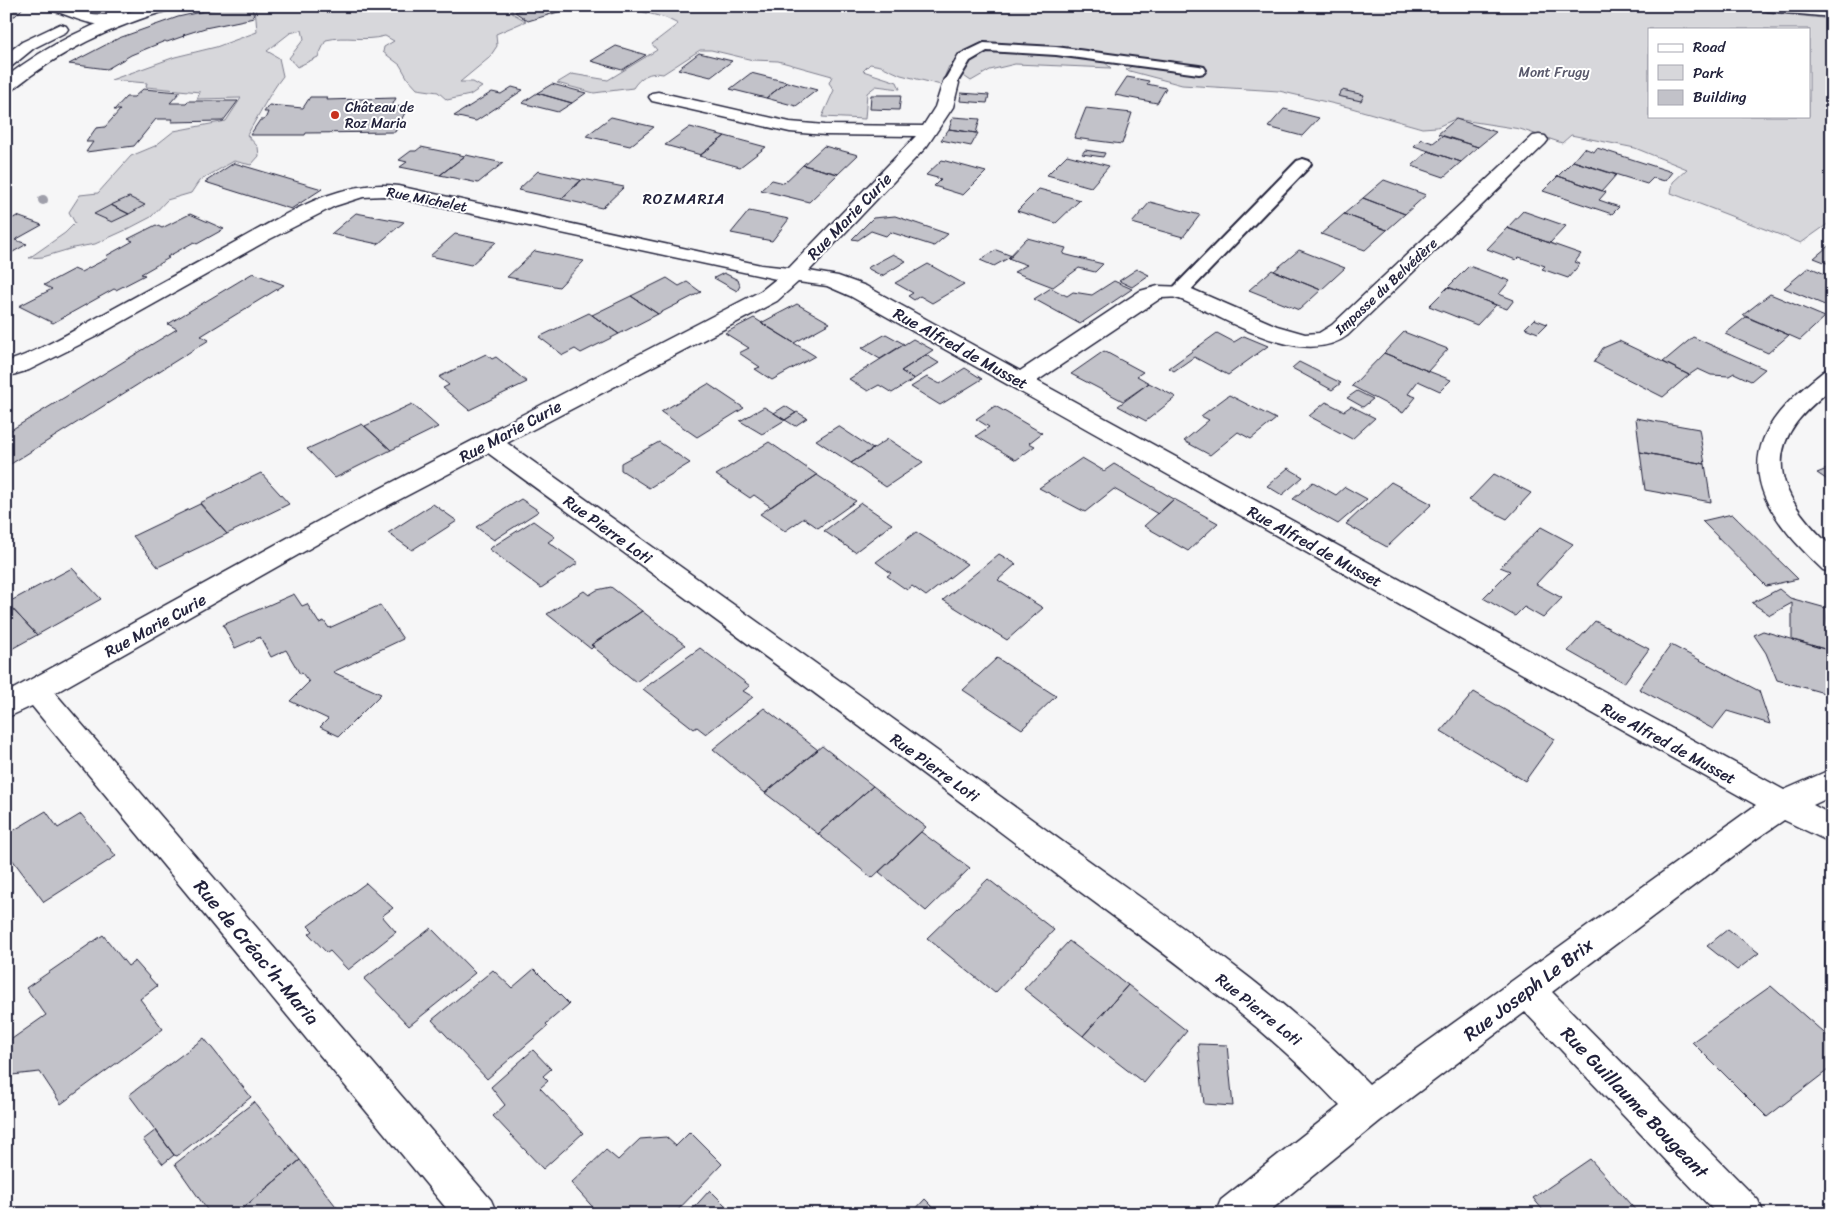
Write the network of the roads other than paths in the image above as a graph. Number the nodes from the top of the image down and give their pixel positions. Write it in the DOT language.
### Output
graph roads {
  1 [pos="56,6"];
  2 [pos="166,6"];
  3 [pos="1778,6"];
  4 [pos="116,11"];
  5 [pos="1832,12"];
  6 [pos="89,18"];
  7 [pos="6,62"];
  8 [pos="1200,70"];
  9 [pos="950,83"];
  10 [pos="6,86"];
  11 [pos="658,97"];
  12 [pos="929,130"];
  13 [pos="1539,140"];
  14 [pos="1303,164"];
  15 [pos="794,275"];
  16 [pos="1179,292"];
  17 [pos="6,370"];
  18 [pos="1832,376"];
  19 [pos="1021,381"];
  20 [pos="490,442"];
  21 [pos="1832,563"];
  22 [pos="36,691"];
  23 [pos="6,706"];
  24 [pos="1832,782"];
  25 [pos="1782,805"];
  26 [pos="1832,830"];
  27 [pos="1527,990"];
  28 [pos="1367,1108"];
  29 [pos="477,1214"];
  30 [pos="1235,1214"];
  31 [pos="1744,1214"];
  1 -- 6 [label="street"];
  2 -- 4 [label="street"];
  3 -- 5 [label="street"];
  4 -- 6 [label="street"];
  4 -- 10 [label="street"];
  6 -- 7 [label="street"];
  8 -- 9 [label="lane"];
  9 -- 12 [label="street, Rue Marie Curie"];
  11 -- 12 [label="street"];
  12 -- 15 [label="street, Rue Marie Curie"];
  13 -- 16 [label="street, Impasse du Belvédère"];
  14 -- 16 [label="lane"];
  15 -- 17 [label="street, Rue Michelet"];
  15 -- 19 [label="street, Rue Alfred de Musset"];
  15 -- 20 [label="street, Rue Marie Curie"];
  16 -- 19 [label="street, Impasse du Belvédère"];
  18 -- 21 [label="street"];
  19 -- 25 [label="street, Rue Alfred de Musset"];
  20 -- 22 [label="street, Rue Marie Curie"];
  20 -- 28 [label="street, Rue Pierre Loti"];
  22 -- 23 [label="street, Rue Marie Curie"];
  22 -- 29 [label="street, Rue de Créac'h-Maria"];
  24 -- 25 [label="street, Rue Joseph Le Brix"];
  25 -- 26 [label="street, Rue Alfred de Musset"];
  25 -- 27 [label="street, Rue Joseph Le Brix"];
  27 -- 28 [label="street, Rue Joseph Le Brix"];
  27 -- 31 [label="street, Rue Guillaume Bougeant"];
  28 -- 30 [label="street, Rue Joseph Le Brix"];
}
